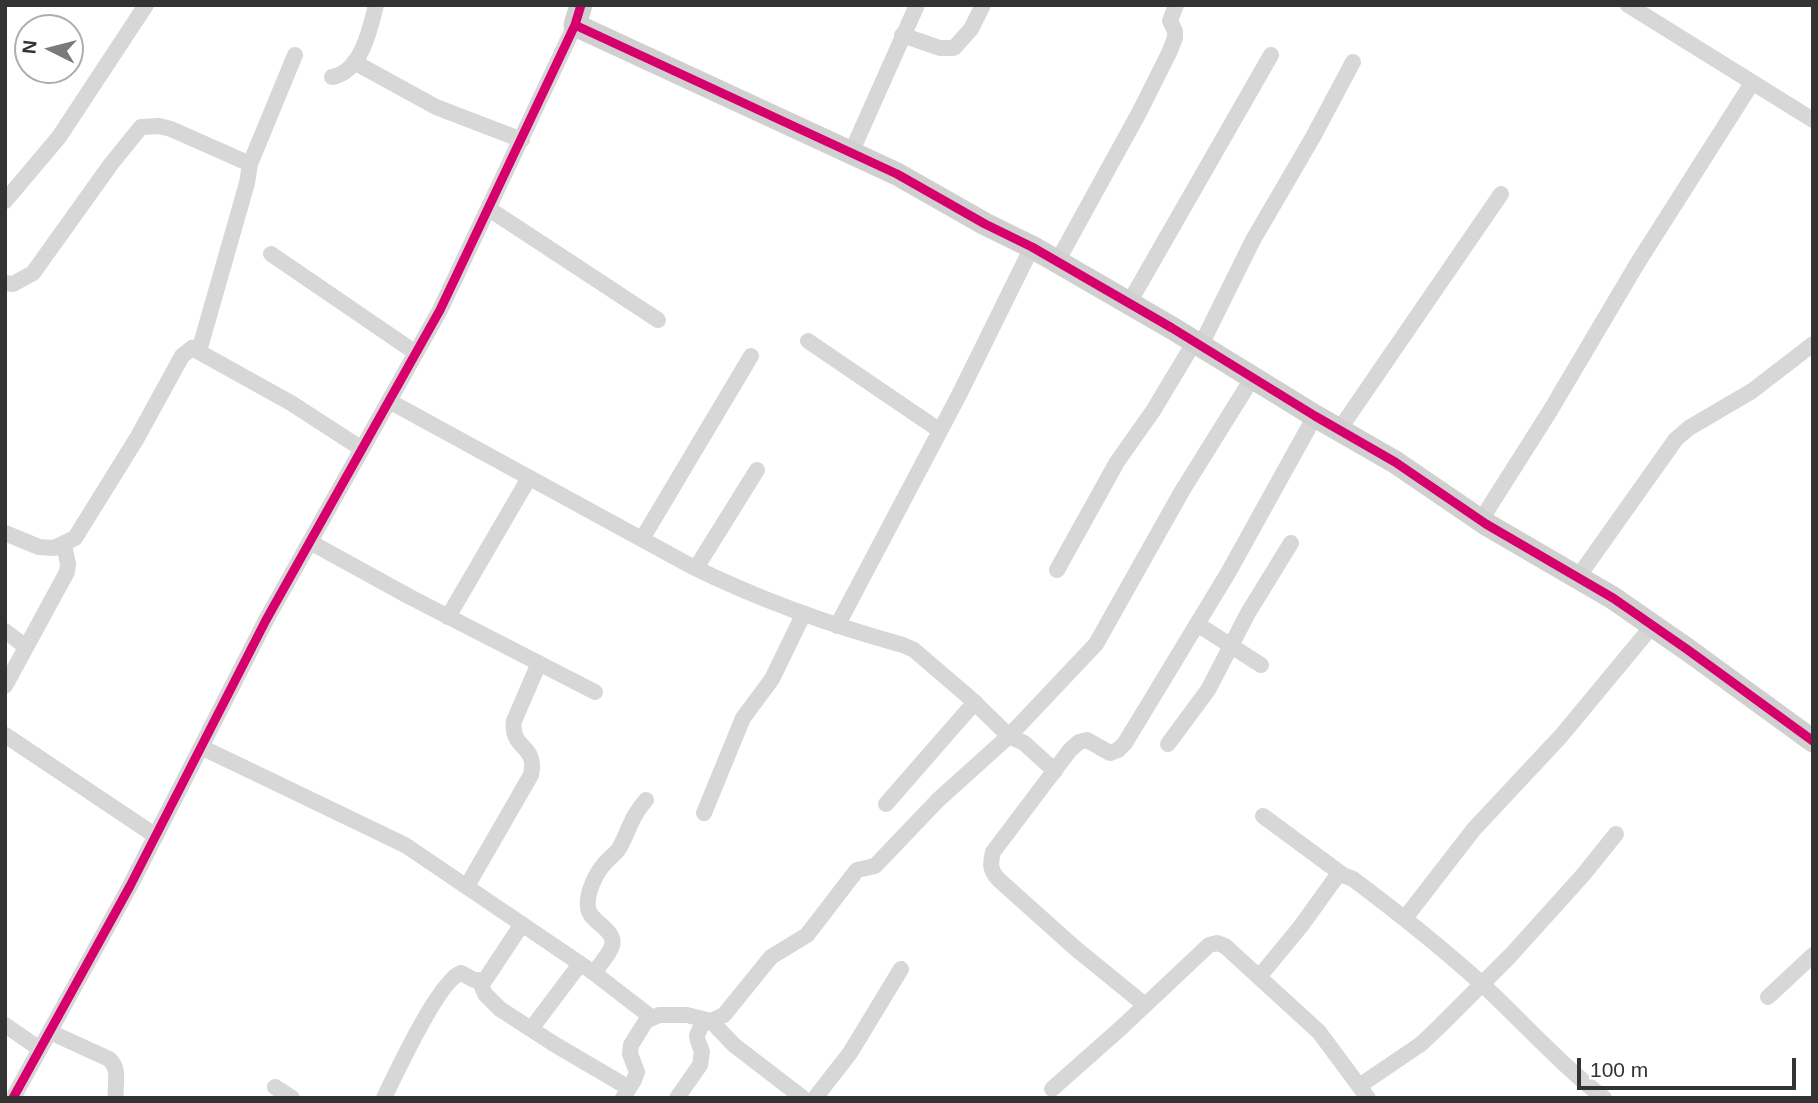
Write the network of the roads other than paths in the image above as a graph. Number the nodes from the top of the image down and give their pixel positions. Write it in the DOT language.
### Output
graph roads {
  1 [pos="146,5"];
  2 [pos="376,5"];
  3 [pos="917,5"];
  4 [pos="983,5"];
  5 [pos="1176,5"];
  6 [pos="1628,5"];
  7 [pos="575,12"];
  8 [pos="902,35"];
  9 [pos="295,55"];
  10 [pos="1271,55"];
  11 [pos="354,62"];
  12 [pos="1353,62"];
  13 [pos="332,78"];
  14 [pos="1752,83"];
  15 [pos="1813,120"];
  16 [pos="522,140"];
  17 [pos="851,153"];
  18 [pos="250,163"];
  19 [pos="1502,194"];
  20 [pos="5,201"];
  21 [pos="489,209"];
  22 [pos="1032,247"];
  23 [pos="271,254"];
  24 [pos="1057,262"];
  25 [pos="5,283"];
  26 [pos="1129,303"];
  27 [pos="657,320"];
  28 [pos="808,341"];
  29 [pos="1198,343"];
  30 [pos="1813,344"];
  31 [pos="198,351"];
  32 [pos="416,353"];
  33 [pos="751,356"];
  34 [pos="1253,377"];
  35 [pos="389,401"];
  36 [pos="1315,416"];
  37 [pos="939,430"];
  38 [pos="1339,430"];
  39 [pos="362,450"];
  40 [pos="757,470"];
  41 [pos="529,478"];
  42 [pos="1481,520"];
  43 [pos="5,533"];
  44 [pos="642,539"];
  45 [pos="310,542"];
  46 [pos="1291,543"];
  47 [pos="64,545"];
  48 [pos="696,568"];
  49 [pos="1057,570"];
  50 [pos="1578,577"];
  51 [pos="803,615"];
  52 [pos="448,617"];
  53 [pos="1197,624"];
  54 [pos="1653,625"];
  55 [pos="837,626"];
  56 [pos="5,631"];
  57 [pos="1232,646"];
  58 [pos="26,647"];
  59 [pos="539,663"];
  60 [pos="1261,665"];
  61 [pos="5,686"];
  62 [pos="595,692"];
  63 [pos="975,702"];
  64 [pos="5,735"];
  65 [pos="1009,736"];
  66 [pos="1813,741"];
  67 [pos="1168,744"];
  68 [pos="201,747"];
  69 [pos="1055,771"];
  70 [pos="646,800"];
  71 [pos="886,804"];
  72 [pos="704,813"];
  73 [pos="1264,816"];
  74 [pos="1616,834"];
  75 [pos="156,836"];
  76 [pos="1343,875"];
  77 [pos="467,886"];
  78 [pos="1405,918"];
  79 [pos="523,924"];
  80 [pos="1813,956"];
  81 [pos="587,968"];
  82 [pos="901,969"];
  83 [pos="1259,978"];
  84 [pos="480,982"];
  85 [pos="1482,984"];
  86 [pos="1768,997"];
  87 [pos="1145,1005"];
  88 [pos="651,1017"];
  89 [pos="707,1021"];
  90 [pos="5,1025"];
  91 [pos="531,1029"];
  92 [pos="50,1032"];
  93 [pos="40,1049"];
  94 [pos="275,1087"];
  95 [pos="1052,1090"];
  96 [pos="1364,1092"];
  97 [pos="626,1093"];
  98 [pos="13,1098"];
  99 [pos="116,1098"];
  100 [pos="292,1098"];
  101 [pos="384,1098"];
  102 [pos="677,1098"];
  103 [pos="803,1098"];
  104 [pos="815,1098"];
  105 [pos="1604,1098"];
  1 -- 20 [label="street"];
  2 -- 11 [label="street"];
  3 -- 8 [label="street"];
  4 -- 8 [label="street"];
  5 -- 24 [label="street"];
  6 -- 14 [label="street"];
  7 -- 16 [label="street"];
  7 -- 17 [label="street"];
  8 -- 17 [label="street"];
  9 -- 18 [label="street"];
  10 -- 26 [label="street"];
  11 -- 13 [label="street"];
  11 -- 16 [label="street"];
  12 -- 29 [label="street"];
  14 -- 15 [label="street"];
  14 -- 42 [label="street"];
  16 -- 21 [label="street"];
  17 -- 22 [label="street"];
  18 -- 25 [label="street"];
  18 -- 31 [label="street"];
  19 -- 38 [label="street"];
  21 -- 27 [label="street"];
  21 -- 32 [label="street"];
  22 -- 24 [label="street"];
  22 -- 37 [label="street"];
  23 -- 32 [label="street"];
  24 -- 26 [label="street"];
  26 -- 29 [label="street"];
  28 -- 37 [label="street"];
  29 -- 34 [label="street"];
  29 -- 49 [label="street"];
  30 -- 50 [label="street"];
  31 -- 39 [label="street"];
  31 -- 47 [label="street"];
  32 -- 35 [label="street"];
  33 -- 44 [label="street"];
  34 -- 36 [label="street"];
  34 -- 65 [label="street"];
  35 -- 39 [label="street"];
  35 -- 41 [label="street"];
  36 -- 38 [label="street"];
  36 -- 53 [label="street"];
  37 -- 55 [label="street"];
  38 -- 42 [label="street"];
  39 -- 45 [label="street"];
  40 -- 48 [label="street"];
  41 -- 44 [label="street"];
  41 -- 52 [label="street"];
  42 -- 50 [label="street"];
  43 -- 47 [label="street"];
  44 -- 48 [label="street"];
  45 -- 52 [label="street"];
  45 -- 68 [label="street"];
  46 -- 57 [label="street"];
  47 -- 58 [label="street"];
  48 -- 51 [label="street"];
  50 -- 54 [label="street"];
  51 -- 55 [label="street"];
  51 -- 72 [label="street"];
  52 -- 59 [label="street"];
  53 -- 57 [label="street"];
  53 -- 69 [label="street"];
  54 -- 66 [label="street"];
  54 -- 78 [label="street"];
  55 -- 63 [label="street"];
  56 -- 58 [label="street"];
  57 -- 60 [label="street"];
  57 -- 67 [label="street"];
  58 -- 61 [label="street"];
  59 -- 62 [label="street"];
  59 -- 77 [label="street"];
  63 -- 65 [label="street"];
  63 -- 71 [label="street"];
  64 -- 75 [label="street"];
  65 -- 69 [label="street"];
  65 -- 89 [label="street"];
  68 -- 75 [label="street"];
  68 -- 77 [label="street"];
  69 -- 87 [label="street"];
  70 -- 81 [label="street"];
  73 -- 76 [label="street"];
  74 -- 85 [label="street"];
  75 -- 92 [label="street"];
  76 -- 78 [label="street"];
  76 -- 83 [label="street"];
  77 -- 79 [label="street"];
  78 -- 85 [label="street"];
  79 -- 81 [label="street"];
  79 -- 84 [label="street"];
  80 -- 86 [label="street"];
  81 -- 88 [label="street"];
  81 -- 91 [label="street"];
  82 -- 104 [label="street"];
  83 -- 87 [label="street"];
  83 -- 96 [label="street"];
  84 -- 91 [label="street"];
  84 -- 101 [label="street"];
  85 -- 96 [label="street"];
  85 -- 105 [label="street"];
  87 -- 95 [label="street"];
  88 -- 89 [label="street"];
  88 -- 97 [label="street"];
  89 -- 102 [label="street"];
  89 -- 103 [label="street"];
  90 -- 93 [label="street"];
  91 -- 97 [label="street"];
  92 -- 93 [label="street"];
  92 -- 99 [label="street"];
  93 -- 98 [label="street"];
  94 -- 100 [label="street"];
}
